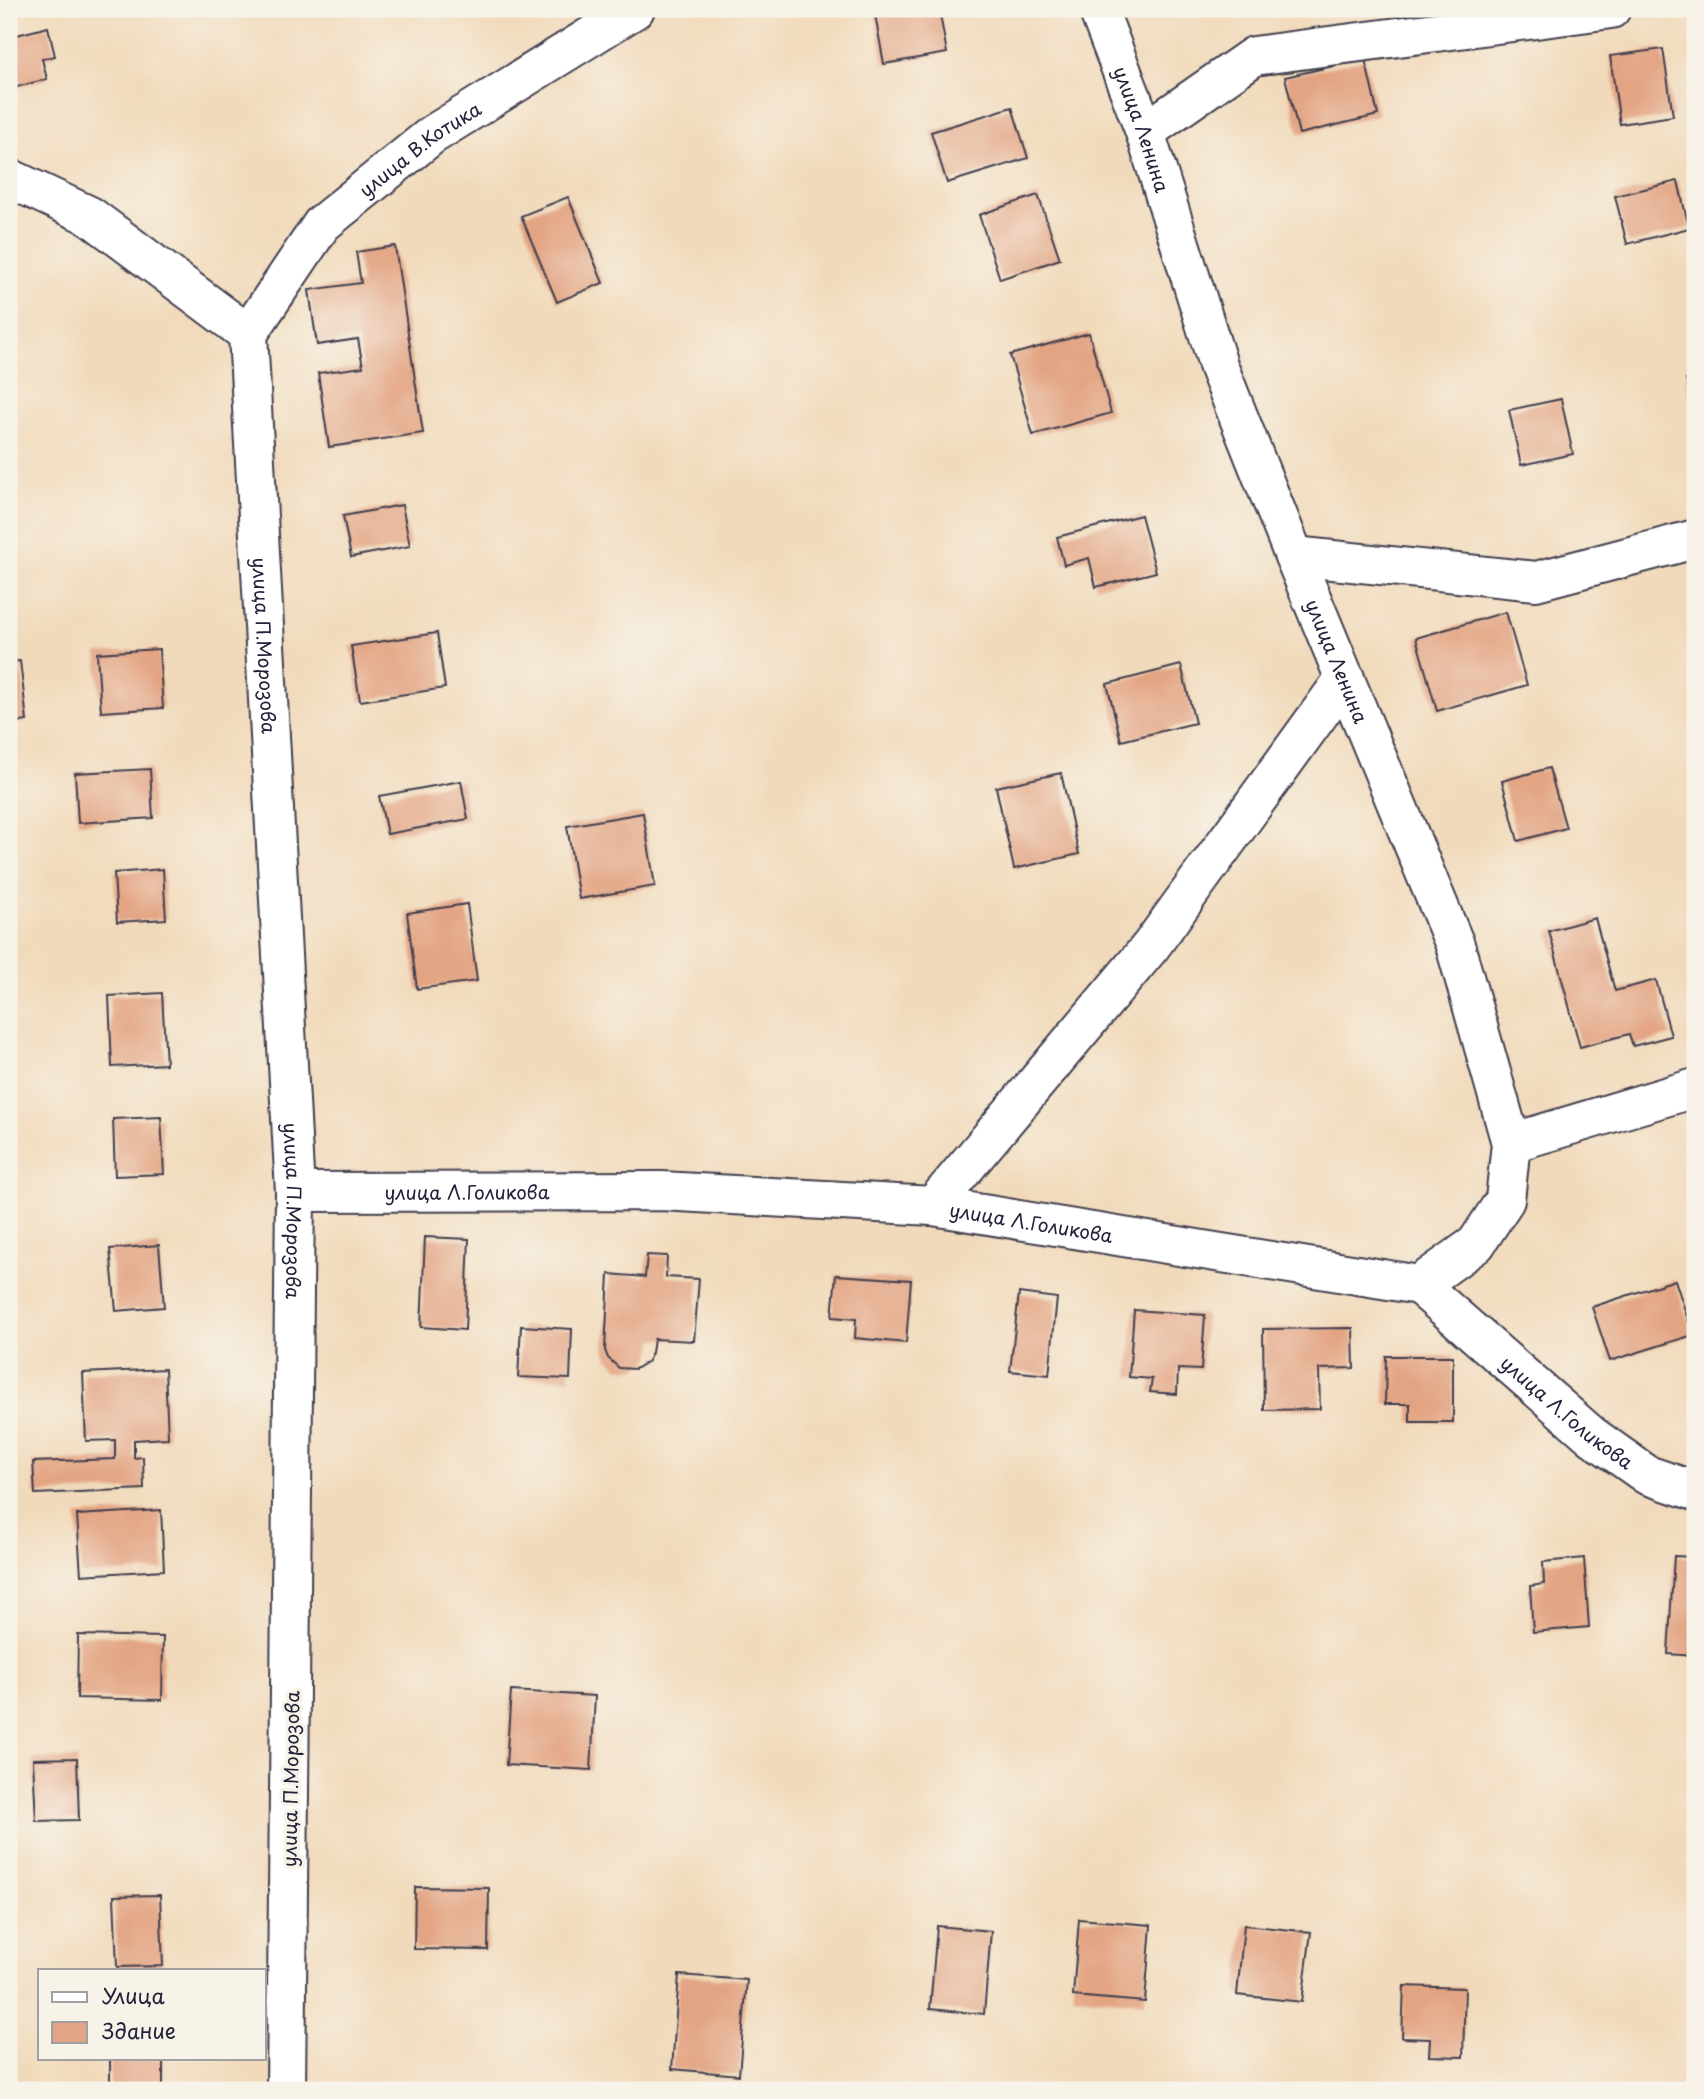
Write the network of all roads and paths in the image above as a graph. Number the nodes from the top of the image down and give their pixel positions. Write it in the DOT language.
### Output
graph roads {
  1 [pos="635,9"];
  2 [pos="1098,9"];
  3 [pos="1611,9"];
  4 [pos="1145,132"];
  5 [pos="9,178"];
  6 [pos="248,334"];
  7 [pos="1695,539"];
  8 [pos="1294,556"];
  9 [pos="1345,678"];
  10 [pos="1695,1088"];
  11 [pos="1511,1143"];
  12 [pos="295,1192"];
  13 [pos="933,1206"];
  14 [pos="1419,1285"];
  15 [pos="1695,1491"];
  16 [pos="286,2090"];
  1 -- 6 [label="street, улица В.Котика"];
  2 -- 4 [label="street, улица Ленина"];
  3 -- 4 [label="street"];
  4 -- 8 [label="street, улица Ленина"];
  5 -- 6 [label="street"];
  6 -- 12 [label="street, улица П.Морозова"];
  7 -- 8 [label="street"];
  8 -- 9 [label="street, улица Ленина"];
  9 -- 11 [label="street, улица Ленина"];
  9 -- 13 [label="street"];
  10 -- 11 [label="street"];
  11 -- 14 [label="street, улица Ленина"];
  12 -- 13 [label="street, улица Л.Голикова"];
  12 -- 16 [label="street, улица П.Морозова"];
  13 -- 14 [label="street, улица Л.Голикова"];
  14 -- 15 [label="street, улица Л.Голикова"];
}
